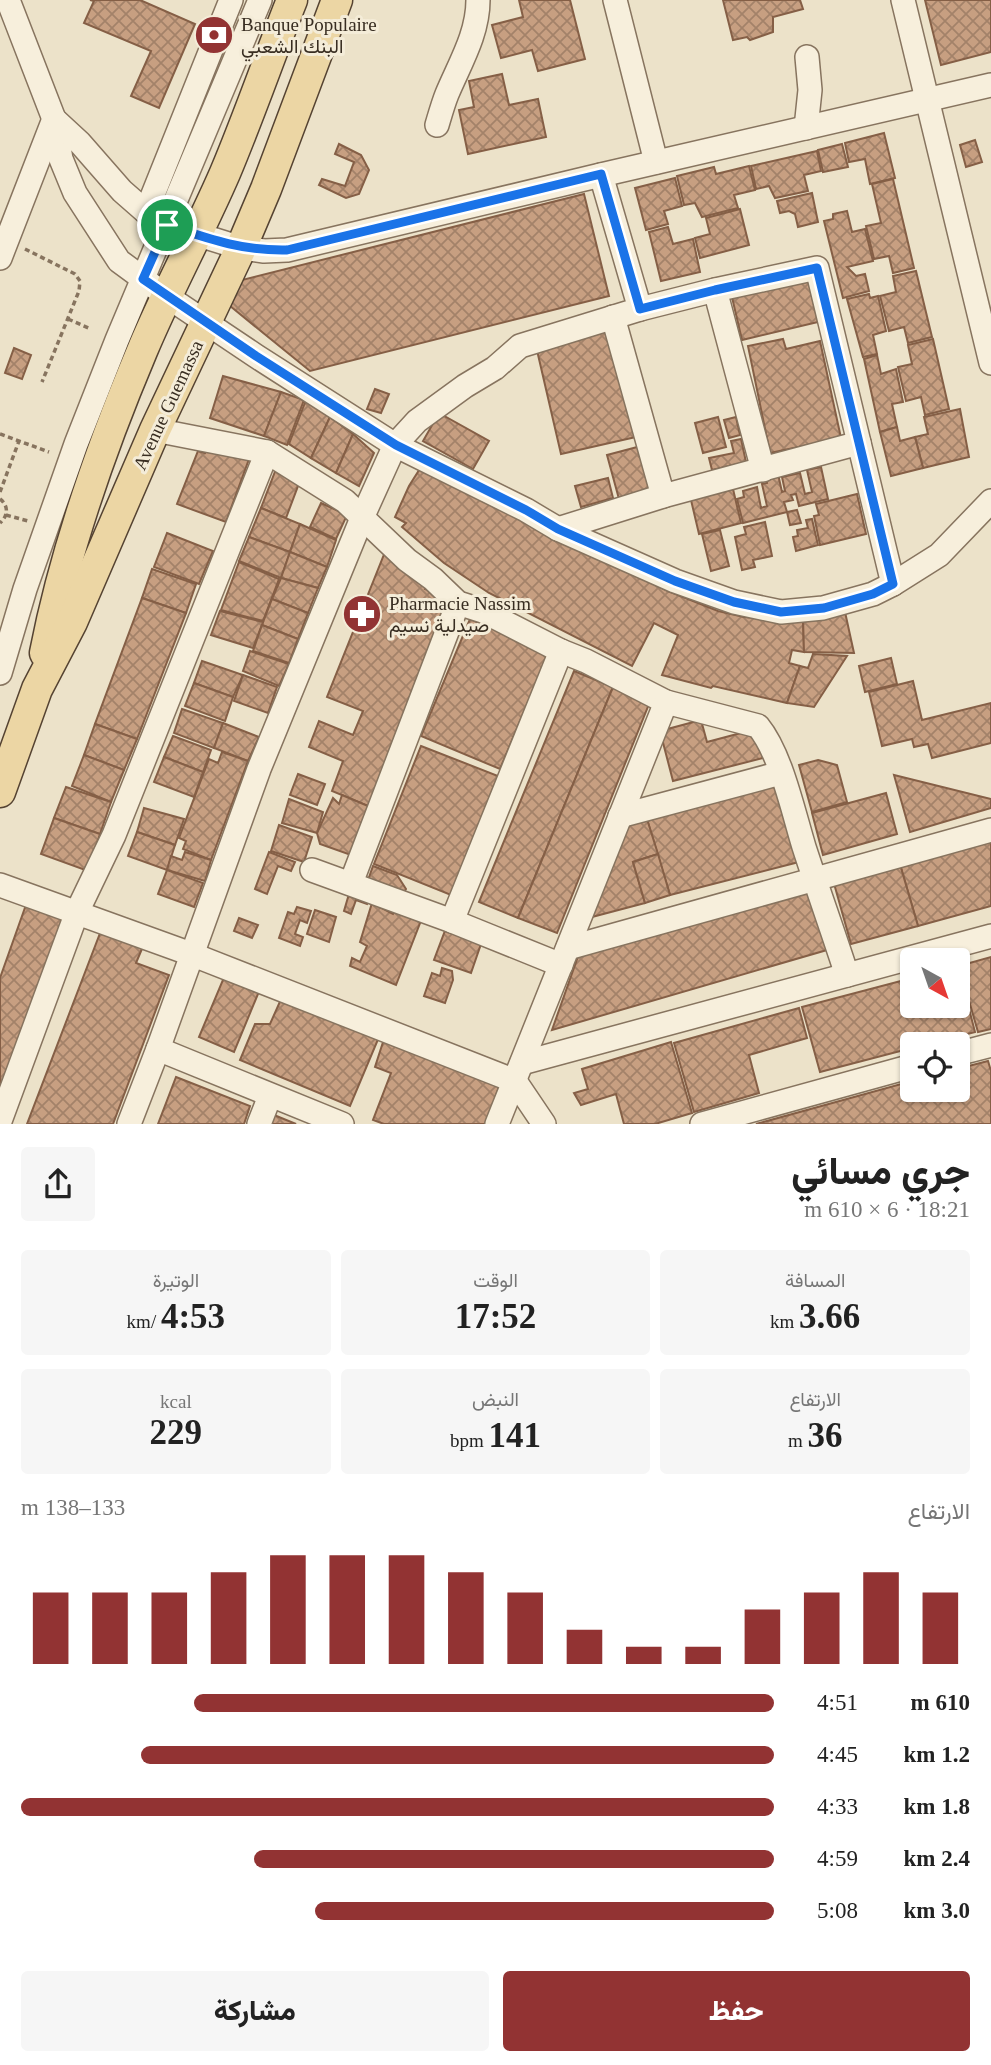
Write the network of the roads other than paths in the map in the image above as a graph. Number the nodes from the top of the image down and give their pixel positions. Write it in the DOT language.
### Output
graph roads {
  1 [pos="8,0"];
  2 [pos="232,0"];
  3 [pos="260,0"];
  4 [pos="292,0"];
  5 [pos="337,0"];
  6 [pos="478,0"];
  7 [pos="615,0"];
  8 [pos="903,0"];
  9 [pos="807,57"];
  10 [pos="991,85"];
  11 [pos="929,100"];
  12 [pos="54,119"];
  13 [pos="437,125"];
  14 [pos="806,128"];
  15 [pos="656,162"];
  16 [pos="601,174"];
  17 [pos="146,212"];
  18 [pos="167,225"];
  19 [pos="196,234"];
  20 [pos="241,248"];
  21 [pos="4,249"];
  22 [pos="143,279"];
  23 [pos="715,290"];
  24 [pos="168,297"];
  25 [pos="640,309"];
  26 [pos="613,317"];
  27 [pos="206,321"];
  28 [pos="991,363"];
  29 [pos="155,430"];
  30 [pos="859,443"];
  31 [pos="396,445"];
  32 [pos="267,452"];
  33 [pos="763,470"];
  34 [pos="663,496"];
  35 [pos="991,501"];
  36 [pos="362,518"];
  37 [pos="558,529"];
  38 [pos="893,584"];
  39 [pos="458,603"];
  40 [pos="561,651"];
  41 [pos="0,673"];
  42 [pos="37,689"];
  43 [pos="666,702"];
  44 [pos="781,773"];
  45 [pos="0,792"];
  46 [pos="620,817"];
  47 [pos="991,830"];
  48 [pos="312,870"];
  49 [pos="814,879"];
  50 [pos="351,883"];
  51 [pos="0,885"];
  52 [pos="77,912"];
  53 [pos="452,921"];
  54 [pos="991,936"];
  55 [pos="191,954"];
  56 [pos="564,956"];
  57 [pos="847,975"];
  58 [pos="991,1045"];
  59 [pos="158,1049"];
  60 [pos="970,1051"];
  61 [pos="900,1069"];
  62 [pos="518,1072"];
  63 [pos="270,1096"];
  64 [pos="0,1122"];
  65 [pos="129,1124"];
  66 [pos="259,1124"];
  67 [pos="342,1124"];
  68 [pos="497,1124"];
  69 [pos="544,1124"];
  70 [pos="702,1124"];
  1 -- 12 [label="street"];
  2 -- 17 [label="street"];
  3 -- 18 [label="street"];
  4 -- 19 [label="main road, Avenue Guemassa"];
  5 -- 20 [label="main road, Avenue Guemassa"];
  6 -- 13 [label="street"];
  7 -- 15 [label="street"];
  8 -- 11 [label="street"];
  9 -- 14 [label="street"];
  10 -- 11 [label="street"];
  11 -- 14 [label="street"];
  11 -- 28 [label="street"];
  12 -- 17 [label="street"];
  12 -- 21 [label="street"];
  12 -- 22 [label="street"];
  14 -- 15 [label="street"];
  15 -- 16 [label="street"];
  16 -- 20 [label="street"];
  16 -- 25 [label="street"];
  17 -- 18 [label="street"];
  18 -- 19 [label="street"];
  18 -- 22 [label="street"];
  19 -- 20 [label="street"];
  19 -- 24 [label="main road, Avenue Guemassa"];
  20 -- 27 [label="main road, Avenue Guemassa"];
  22 -- 24 [label="street"];
  22 -- 41 [label="street"];
  23 -- 25 [label="street"];
  23 -- 30 [label="street"];
  23 -- 33 [label="street"];
  24 -- 27 [label="street"];
  24 -- 42 [label="main road, Avenue Guemassa"];
  25 -- 26 [label="street"];
  26 -- 31 [label="street"];
  26 -- 34 [label="street"];
  27 -- 29 [label="main road, Avenue Guemassa"];
  27 -- 31 [label="street"];
  29 -- 32 [label="street"];
  29 -- 42 [label="main road, Avenue Guemassa"];
  30 -- 33 [label="street"];
  30 -- 38 [label="street"];
  31 -- 36 [label="street"];
  31 -- 37 [label="street"];
  32 -- 36 [label="street"];
  32 -- 52 [label="street"];
  33 -- 34 [label="street"];
  34 -- 37 [label="street"];
  35 -- 38 [label="street"];
  36 -- 39 [label="street"];
  36 -- 55 [label="street"];
  37 -- 38 [label="street"];
  39 -- 40 [label="street"];
  39 -- 50 [label="street"];
  40 -- 43 [label="street"];
  40 -- 53 [label="street"];
  42 -- 45 [label="main road, Avenue Guemassa"];
  43 -- 44 [label="street"];
  43 -- 46 [label="street"];
  44 -- 46 [label="street"];
  44 -- 49 [label="street"];
  46 -- 56 [label="street"];
  47 -- 49 [label="street"];
  48 -- 50 [label="street"];
  49 -- 56 [label="street"];
  49 -- 57 [label="street"];
  50 -- 53 [label="street"];
  51 -- 52 [label="street"];
  52 -- 55 [label="street"];
  52 -- 64 [label="street"];
  53 -- 56 [label="street"];
  54 -- 57 [label="street"];
  55 -- 59 [label="street"];
  55 -- 62 [label="street"];
  56 -- 62 [label="street"];
  57 -- 62 [label="street"];
  58 -- 60 [label="street"];
  59 -- 63 [label="street"];
  59 -- 65 [label="street"];
  61 -- 70 [label="street"];
  62 -- 68 [label="street"];
  62 -- 69 [label="street"];
  63 -- 66 [label="street"];
  63 -- 67 [label="street"];
}
